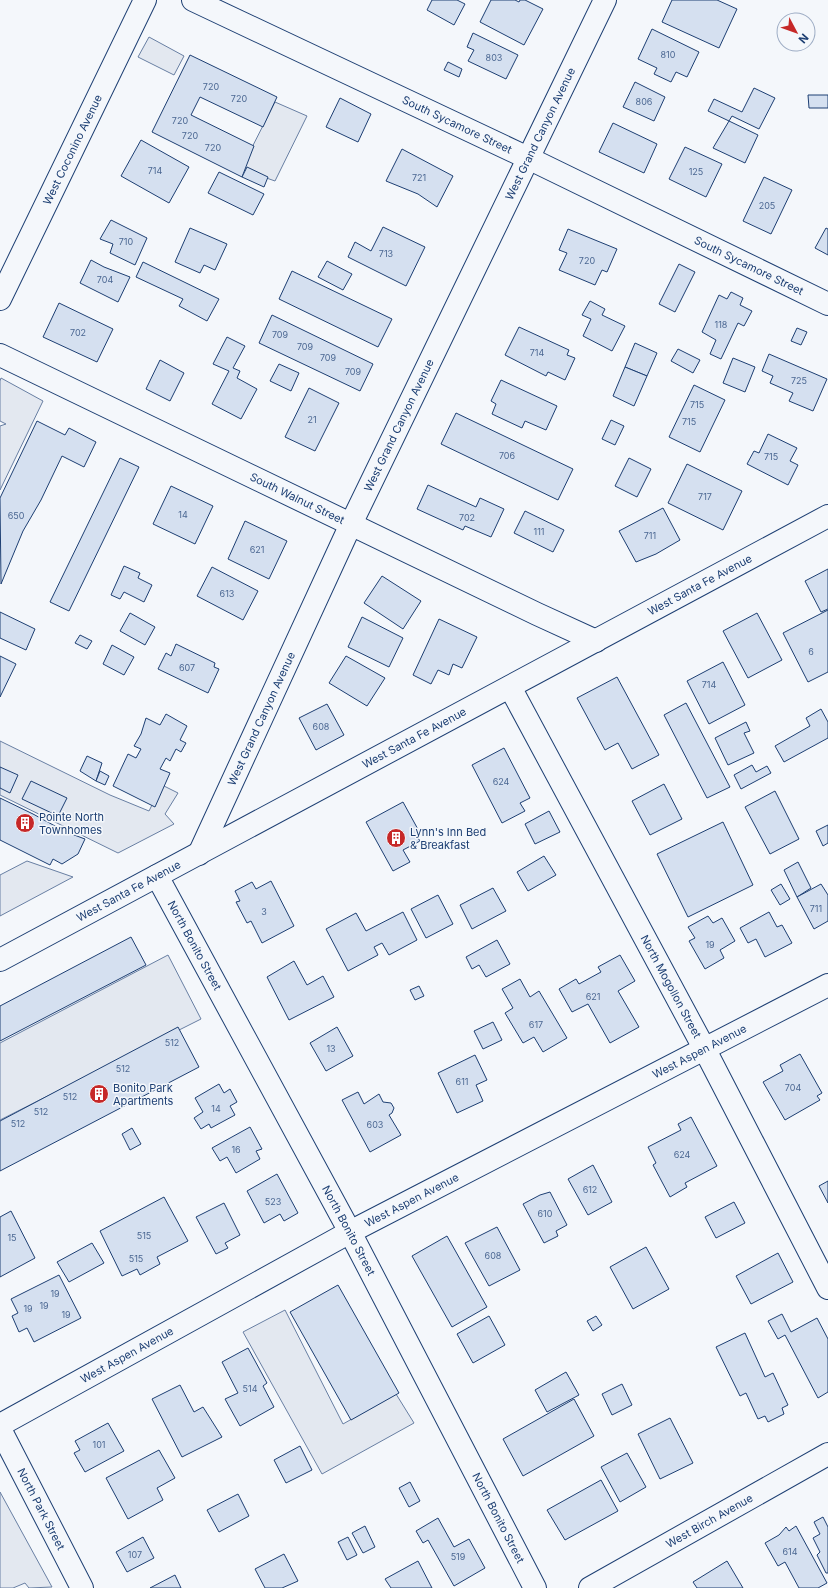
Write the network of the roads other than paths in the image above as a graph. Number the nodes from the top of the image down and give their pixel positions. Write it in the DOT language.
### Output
graph roads {
  1 [pos="145,0"];
  2 [pos="193,0"];
  3 [pos="605,0"];
  4 [pos="528,158"];
  5 [pos="0,299"];
  6 [pos="828,304"];
  7 [pos="0,355"];
  8 [pos="827,514"];
  9 [pos="351,524"];
  10 [pos="596,640"];
  11 [pos="510,687"];
  12 [pos="199,854"];
  13 [pos="157,876"];
  14 [pos="0,960"];
  15 [pos="828,985"];
  16 [pos="704,1048"];
  17 [pos="350,1232"];
  18 [pos="828,1288"];
  19 [pos="0,1424"];
  20 [pos="0,1430"];
  21 [pos="828,1454"];
  22 [pos="82,1588"];
  23 [pos="535,1588"];
  24 [pos="590,1588"];
  1 -- 5 [label="street, West Coconino Avenue"];
  2 -- 4 [label="street, South Sycamore Street"];
  3 -- 4 [label="street, West Grand Canyon Avenue"];
  4 -- 6 [label="street, South Sycamore Street"];
  4 -- 9 [label="street, West Grand Canyon Avenue"];
  7 -- 9 [label="street, South Walnut Street"];
  8 -- 10 [label="street, West Santa Fe Avenue"];
  9 -- 10 [label="street, South Walnut Street"];
  9 -- 12 [label="street, West Grand Canyon Avenue"];
  10 -- 11 [label="street, West Santa Fe Avenue"];
  11 -- 12 [label="street, West Santa Fe Avenue"];
  11 -- 16 [label="street, North Mogollon Street"];
  12 -- 13 [label="street, West Santa Fe Avenue"];
  13 -- 14 [label="street, West Santa Fe Avenue"];
  13 -- 17 [label="street, North Bonito Street"];
  15 -- 16 [label="street, West Aspen Avenue"];
  16 -- 17 [label="street, West Aspen Avenue"];
  16 -- 18 [label="street, North Mogollon Street"];
  17 -- 19 [label="street, West Aspen Avenue"];
  17 -- 23 [label="street, North Bonito Street"];
  20 -- 22 [label="street, North Park Street"];
  21 -- 24 [label="street, West Birch Avenue"];
}
